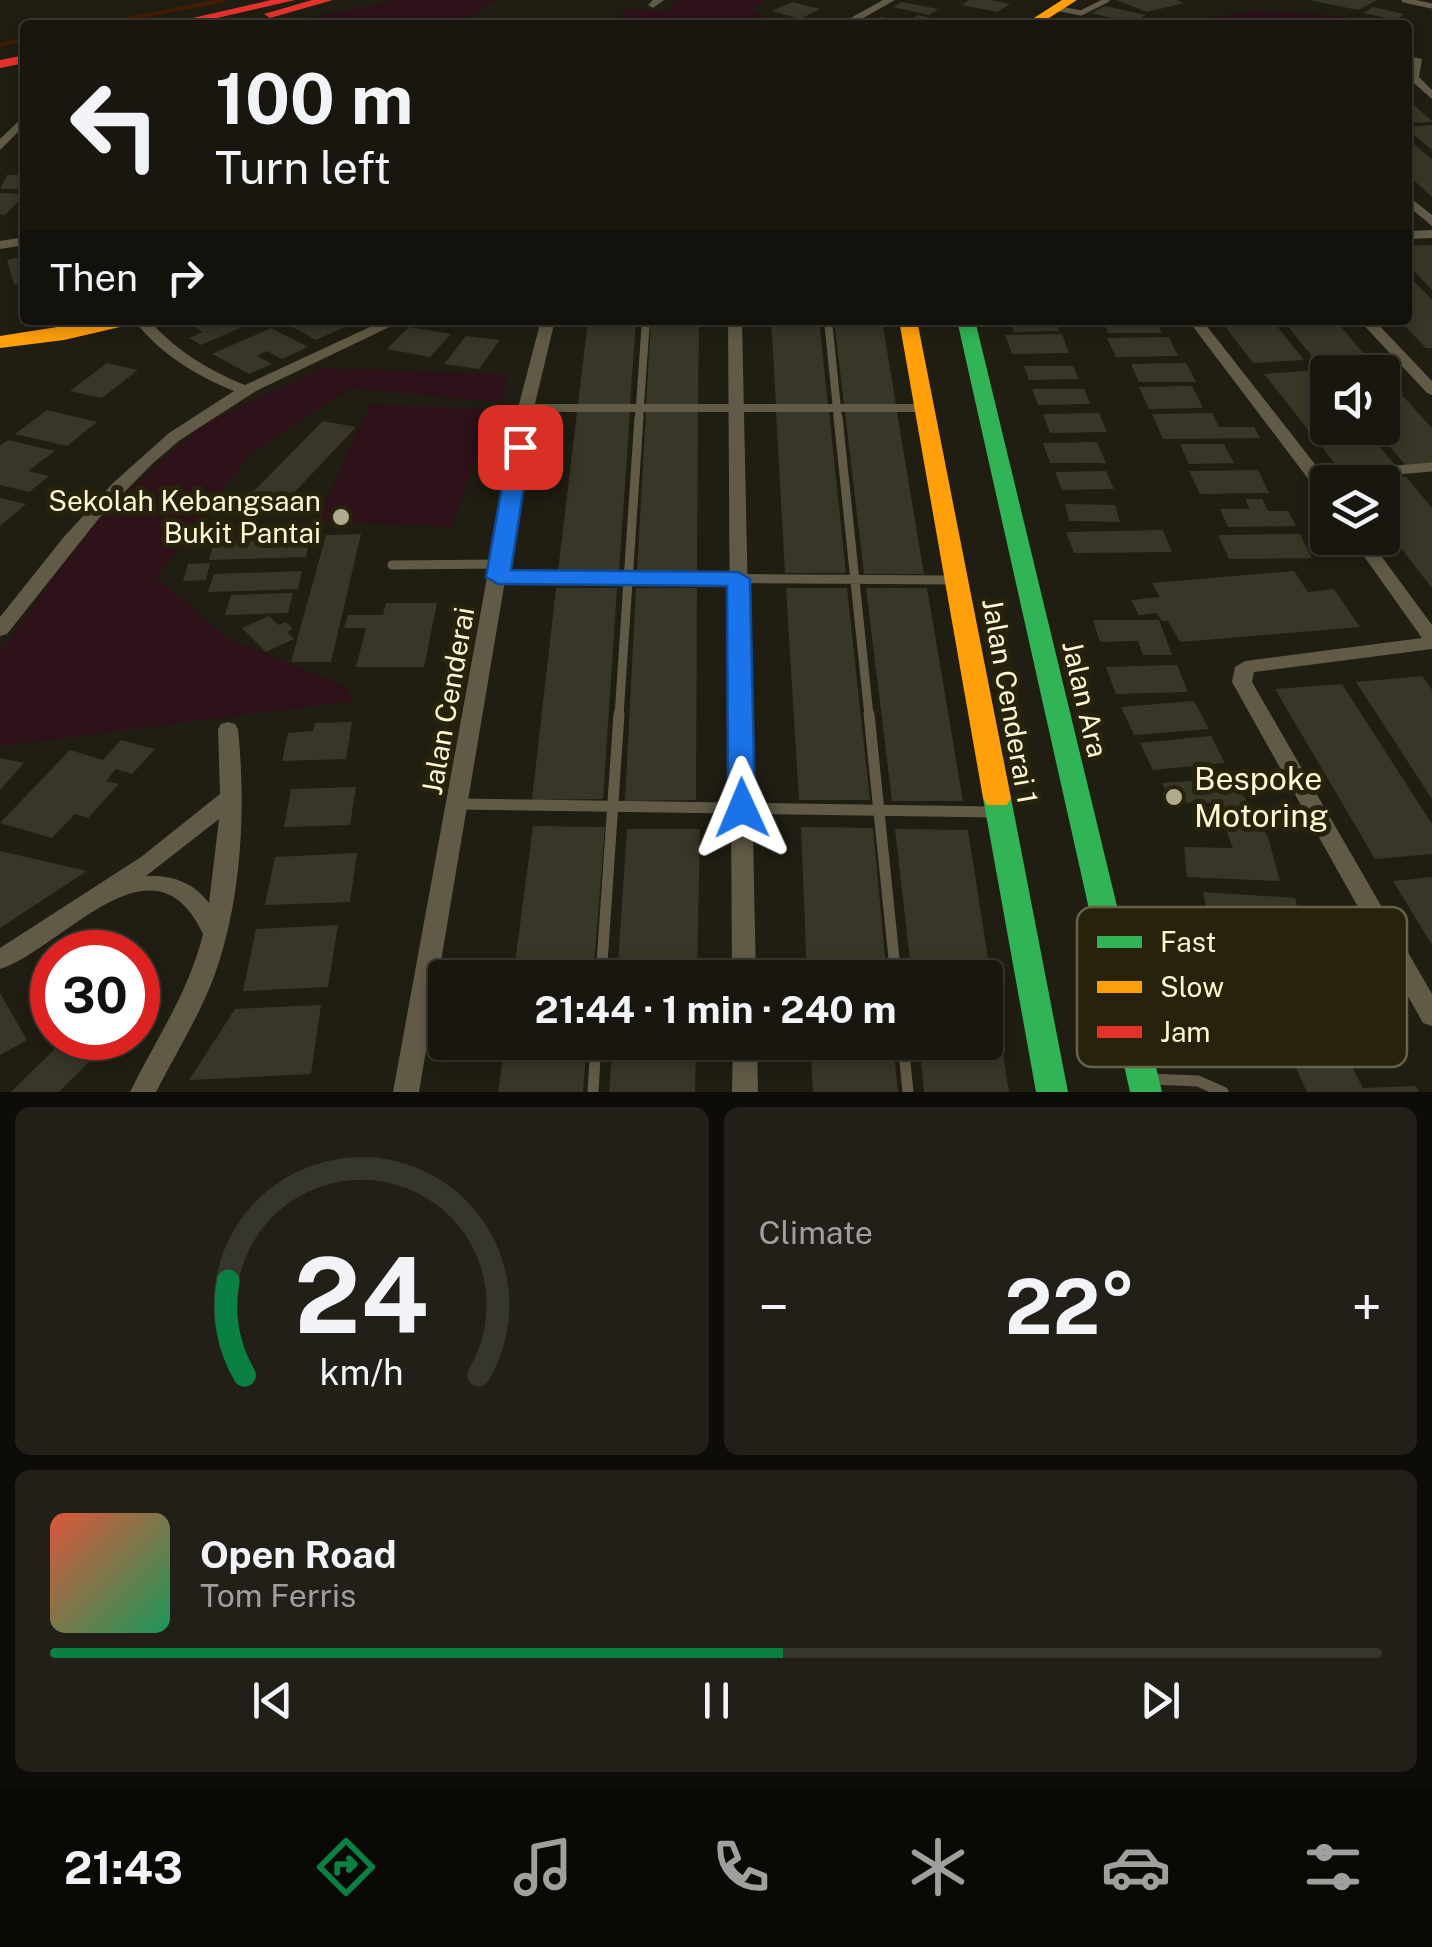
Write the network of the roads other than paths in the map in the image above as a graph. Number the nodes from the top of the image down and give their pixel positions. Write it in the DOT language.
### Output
graph roads {
  1 [pos="289,0"];
  2 [pos="306,0"];
  3 [pos="327,0"];
  4 [pos="354,0"];
  5 [pos="890,0"];
  6 [pos="1108,0"];
  7 [pos="1404,0"];
  8 [pos="1063,4"];
  9 [pos="1432,6"];
  10 [pos="192,20"];
  11 [pos="217,20"];
  12 [pos="238,20"];
  13 [pos="276,20"];
  14 [pos="852,20"];
  15 [pos="1037,20"];
  16 [pos="1412,58"];
  17 [pos="1432,62"];
  18 [pos="1432,96"];
  19 [pos="20,124"];
  20 [pos="0,146"];
  21 [pos="1412,204"];
  22 [pos="1432,222"];
  23 [pos="104,325"];
  24 [pos="145,325"];
  25 [pos="386,325"];
  26 [pos="547,325"];
  27 [pos="646,325"];
  28 [pos="735,325"];
  29 [pos="829,325"];
  30 [pos="909,325"];
  31 [pos="967,325"];
  32 [pos="1199,325"];
  33 [pos="1371,325"];
  34 [pos="0,342"];
  35 [pos="1432,390"];
  36 [pos="246,391"];
  37 [pos="526,408"];
  38 [pos="640,408"];
  39 [pos="736,408"];
  40 [pos="837,408"];
  41 [pos="925,408"];
  42 [pos="1432,467"];
  43 [pos="1310,469"];
  44 [pos="1400,470"];
  45 [pos="1371,555"];
  46 [pos="392,565"];
  47 [pos="499,570"];
  48 [pos="628,578"];
  49 [pos="738,579"];
  50 [pos="854,579"];
  51 [pos="958,580"];
  52 [pos="0,630"];
  53 [pos="1432,641"];
  54 [pos="228,729"];
  55 [pos="232,796"];
  56 [pos="457,804"];
  57 [pos="612,806"];
  58 [pos="742,808"];
  59 [pos="878,810"];
  60 [pos="1000,812"];
  61 [pos="115,888"];
  62 [pos="1103,907"];
  63 [pos="1370,907"];
  64 [pos="216,935"];
  65 [pos="0,960"];
  66 [pos="602,960"];
  67 [pos="744,960"];
  68 [pos="894,960"];
  69 [pos="1407,972"];
  70 [pos="1432,1016"];
  71 [pos="595,1060"];
  72 [pos="744,1060"];
  73 [pos="904,1060"];
  74 [pos="1144,1085"];
  75 [pos="143,1092"];
  76 [pos="406,1092"];
  77 [pos="593,1092"];
  78 [pos="745,1092"];
  79 [pos="908,1092"];
  80 [pos="1052,1092"];
  81 [pos="1224,1092"];
  1 -- 10 [label="main road"];
  2 -- 11 [label="main road"];
  3 -- 12 [label="main road"];
  4 -- 13 [label="main road"];
  5 -- 14 [label="street"];
  6 -- 8 [label="lane"];
  7 -- 9 [label="lane"];
  8 -- 15 [label="main road"];
  16 -- 17 [label="street"];
  16 -- 18 [label="street"];
  19 -- 20 [label="street"];
  21 -- 22 [label="street"];
  23 -- 34 [label="main road"];
  24 -- 36 [label="street"];
  25 -- 36 [label="street"];
  26 -- 37 [label="street, Jalan Cenderai"];
  27 -- 38 [label="lane"];
  28 -- 39 [label="street"];
  29 -- 40 [label="lane"];
  30 -- 41 [label="main road, Jalan Cenderai 1"];
  31 -- 62 [label="main road, Jalan Ara"];
  32 -- 43 [label="street"];
  33 -- 35 [label="street"];
  36 -- 52 [label="street"];
  37 -- 38 [label="lane"];
  37 -- 47 [label="street, Jalan Cenderai"];
  38 -- 39 [label="lane"];
  38 -- 48 [label="lane"];
  39 -- 40 [label="lane"];
  39 -- 49 [label="street"];
  40 -- 41 [label="lane"];
  40 -- 50 [label="lane"];
  41 -- 51 [label="main road, Jalan Cenderai 1"];
  42 -- 44 [label="lane"];
  45 -- 53 [label="street"];
  46 -- 47 [label="lane"];
  47 -- 48 [label="lane"];
  47 -- 56 [label="street, Jalan Cenderai"];
  48 -- 49 [label="lane"];
  48 -- 57 [label="lane"];
  49 -- 50 [label="lane"];
  49 -- 58 [label="street"];
  50 -- 51 [label="lane"];
  50 -- 59 [label="lane"];
  51 -- 60 [label="main road, Jalan Cenderai 1"];
  53 -- 63 [label="street"];
  54 -- 55 [label="street"];
  55 -- 61 [label="street"];
  55 -- 64 [label="street"];
  56 -- 57 [label="lane"];
  56 -- 76 [label="street, Jalan Cenderai"];
  57 -- 58 [label="lane"];
  57 -- 66 [label="lane"];
  58 -- 59 [label="lane"];
  58 -- 67 [label="street"];
  59 -- 60 [label="lane"];
  59 -- 68 [label="lane"];
  60 -- 80 [label="main road, Jalan Cenderai 1"];
  61 -- 64 [label="street"];
  61 -- 65 [label="street"];
  64 -- 75 [label="street"];
  69 -- 70 [label="street"];
  71 -- 77 [label="lane"];
  72 -- 78 [label="street"];
  73 -- 79 [label="lane"];
  74 -- 81 [label="lane"];
}
